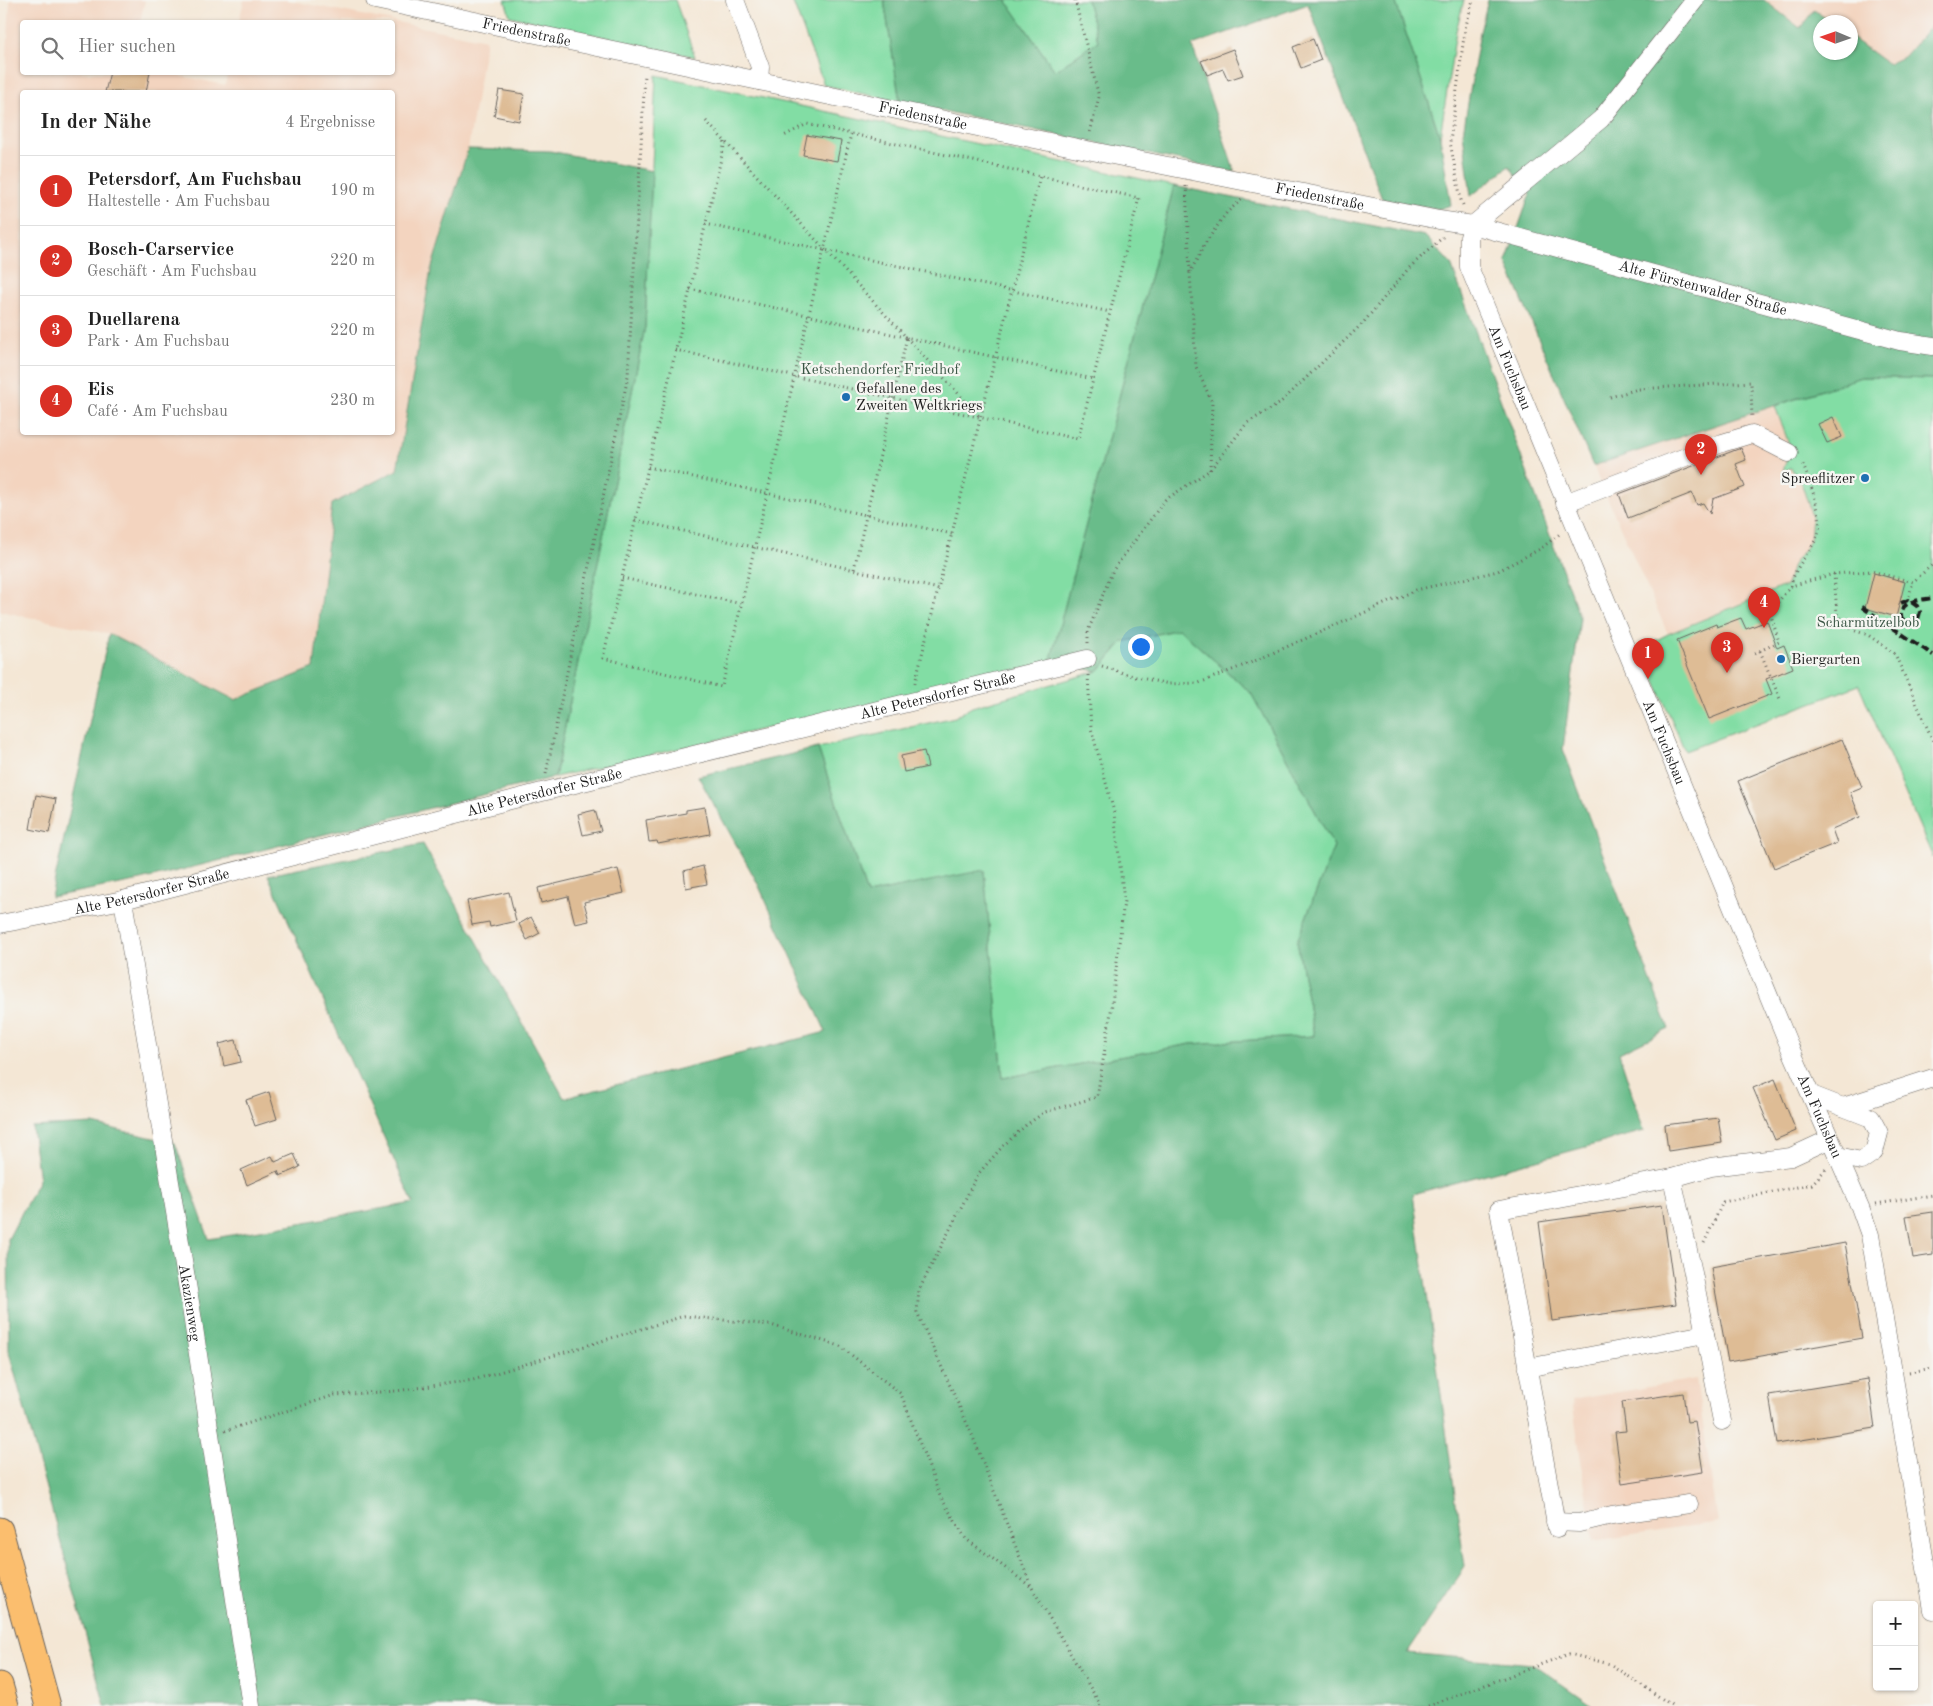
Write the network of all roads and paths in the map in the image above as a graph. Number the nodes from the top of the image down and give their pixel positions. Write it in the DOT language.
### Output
graph roads {
  1 [pos="375,0"];
  2 [pos="735,0"];
  3 [pos="1075,0"];
  4 [pos="1472,0"];
  5 [pos="1696,0"];
  6 [pos="646,57"];
  7 [pos="759,81"];
  8 [pos="706,121"];
  9 [pos="851,134"];
  10 [pos="782,137"];
  11 [pos="725,142"];
  12 [pos="1086,150"];
  13 [pos="1185,170"];
  14 [pos="1040,176"];
  15 [pos="1260,185"];
  16 [pos="705,224"];
  17 [pos="1473,224"];
  18 [pos="825,249"];
  19 [pos="1190,273"];
  20 [pos="690,289"];
  21 [pos="1012,291"];
  22 [pos="1110,312"];
  23 [pos="809,315"];
  24 [pos="907,337"];
  25 [pos="1933,346"];
  26 [pos="676,350"];
  27 [pos="996,357"];
  28 [pos="795,376"];
  29 [pos="1093,379"];
  30 [pos="1610,397"];
  31 [pos="893,398"];
  32 [pos="980,418"];
  33 [pos="1752,434"];
  34 [pos="1789,453"];
  35 [pos="648,467"];
  36 [pos="1210,470"];
  37 [pos="768,493"];
  38 [pos="1565,503"];
  39 [pos="866,515"];
  40 [pos="635,520"];
  41 [pos="1574,524"];
  42 [pos="952,534"];
  43 [pos="755,547"];
  44 [pos="1933,564"];
  45 [pos="854,570"];
  46 [pos="1834,574"];
  47 [pos="622,578"];
  48 [pos="1913,582"];
  49 [pos="1791,586"];
  50 [pos="938,589"];
  51 [pos="1909,596"];
  52 [pos="742,604"];
  53 [pos="1760,651"];
  54 [pos="1755,653"];
  55 [pos="1087,660"];
  56 [pos="1780,698"];
  57 [pos="910,703"];
  58 [pos="1933,741"];
  59 [pos="542,792"];
  60 [pos="123,900"];
  61 [pos="0,924"];
  62 [pos="1933,1078"];
  63 [pos="1812,1095"];
  64 [pos="1843,1107"];
  65 [pos="1830,1139"];
  66 [pos="1838,1156"];
  67 [pos="1672,1178"];
  68 [pos="1933,1195"];
  69 [pos="1860,1207"];
  70 [pos="1692,1268"];
  71 [pos="1705,1334"];
  72 [pos="1527,1368"];
  73 [pos="1933,1368"];
  74 [pos="1893,1375"];
  75 [pos="1722,1421"];
  76 [pos="210,1436"];
  77 [pos="1689,1504"];
  78 [pos="0,1530"];
  79 [pos="1031,1586"];
  80 [pos="1933,1610"];
  81 [pos="0,1685"];
  82 [pos="6,1706"];
  83 [pos="48,1706"];
  84 [pos="251,1706"];
  85 [pos="1101,1706"];
  86 [pos="1428,1706"];
  87 [pos="1673,1706"];
  1 -- 6 [label="street, Friedenstraße"];
  2 -- 7 [label="street"];
  3 -- 12 [label="path"];
  4 -- 17 [label="path"];
  5 -- 17 [label="street"];
  6 -- 7 [label="street, Friedenstraße"];
  6 -- 59 [label="path"];
  7 -- 12 [label="street, Friedenstraße"];
  8 -- 11 [label="path"];
  9 -- 10 [label="path"];
  9 -- 14 [label="path"];
  9 -- 18 [label="path"];
  11 -- 16 [label="path"];
  11 -- 18 [label="path"];
  12 -- 13 [label="street, Friedenstraße"];
  13 -- 15 [label="street, Friedenstraße"];
  13 -- 19 [label="path"];
  14 -- 21 [label="path"];
  14 -- 22 [label="path"];
  15 -- 17 [label="street, Friedenstraße"];
  15 -- 19 [label="path"];
  16 -- 18 [label="path"];
  16 -- 20 [label="path"];
  17 -- 25 [label="street, Alte Fürstenwalder Straße"];
  17 -- 36 [label="path"];
  17 -- 38 [label="street, Am Fuchsbau"];
  18 -- 21 [label="path"];
  18 -- 23 [label="path"];
  18 -- 24 [label="path"];
  19 -- 36 [label="path"];
  20 -- 23 [label="path"];
  20 -- 26 [label="path"];
  21 -- 22 [label="path"];
  21 -- 27 [label="path"];
  22 -- 29 [label="path"];
  23 -- 24 [label="path"];
  23 -- 28 [label="path"];
  24 -- 27 [label="path"];
  24 -- 31 [label="path"];
  24 -- 32 [label="path"];
  26 -- 28 [label="path"];
  26 -- 35 [label="path"];
  27 -- 29 [label="path"];
  27 -- 32 [label="path"];
  28 -- 31 [label="path"];
  28 -- 37 [label="path"];
  29 -- 32 [label="path"];
  30 -- 33 [label="path"];
  31 -- 32 [label="path"];
  31 -- 39 [label="path"];
  32 -- 42 [label="path"];
  33 -- 34 [label="street"];
  33 -- 38 [label="street"];
  34 -- 49 [label="path"];
  35 -- 37 [label="path"];
  35 -- 40 [label="path"];
  36 -- 55 [label="path"];
  37 -- 39 [label="path"];
  37 -- 43 [label="path"];
  38 -- 41 [label="street, Am Fuchsbau"];
  39 -- 42 [label="path"];
  39 -- 45 [label="path"];
  40 -- 43 [label="path"];
  40 -- 47 [label="path"];
  41 -- 55 [label="path"];
  41 -- 63 [label="street, Am Fuchsbau"];
  42 -- 50 [label="path"];
  43 -- 45 [label="path"];
  43 -- 52 [label="path"];
  44 -- 48 [label="path"];
  45 -- 50 [label="path"];
  46 -- 48 [label="path"];
  46 -- 49 [label="path"];
  46 -- 58 [label="path"];
  47 -- 52 [label="path"];
  47 -- 52 [label="path"];
  48 -- 51 [label="path"];
  49 -- 53 [label="path"];
  50 -- 57 [label="path"];
  53 -- 54 [label="path"];
  53 -- 56 [label="path"];
  55 -- 57 [label="street, Alte Petersdorfer Straße"];
  55 -- 79 [label="path"];
  57 -- 59 [label="street, Alte Petersdorfer Straße"];
  59 -- 60 [label="street, Alte Petersdorfer Straße"];
  60 -- 61 [label="street, Alte Petersdorfer Straße"];
  60 -- 76 [label="street, Akazienweg"];
  62 -- 64 [label="street, Am Fuchsbau"];
  63 -- 64 [label="street"];
  63 -- 65 [label="street, Am Fuchsbau"];
  64 -- 66 [label="street"];
  65 -- 66 [label="street, Am Fuchsbau"];
  65 -- 67 [label="street"];
  66 -- 69 [label="street, Am Fuchsbau"];
  66 -- 70 [label="path"];
  67 -- 70 [label="street"];
  67 -- 72 [label="street"];
  68 -- 69 [label="path"];
  69 -- 74 [label="street, Am Fuchsbau"];
  70 -- 71 [label="street"];
  71 -- 72 [label="street"];
  71 -- 75 [label="street"];
  72 -- 77 [label="street"];
  73 -- 74 [label="path"];
  74 -- 80 [label="street, Am Fuchsbau"];
  76 -- 79 [label="path"];
  76 -- 84 [label="street, Akazienweg"];
  78 -- 83 [label="highway"];
  79 -- 85 [label="path"];
  81 -- 82 [label="highway"];
  86 -- 87 [label="path"];
}
